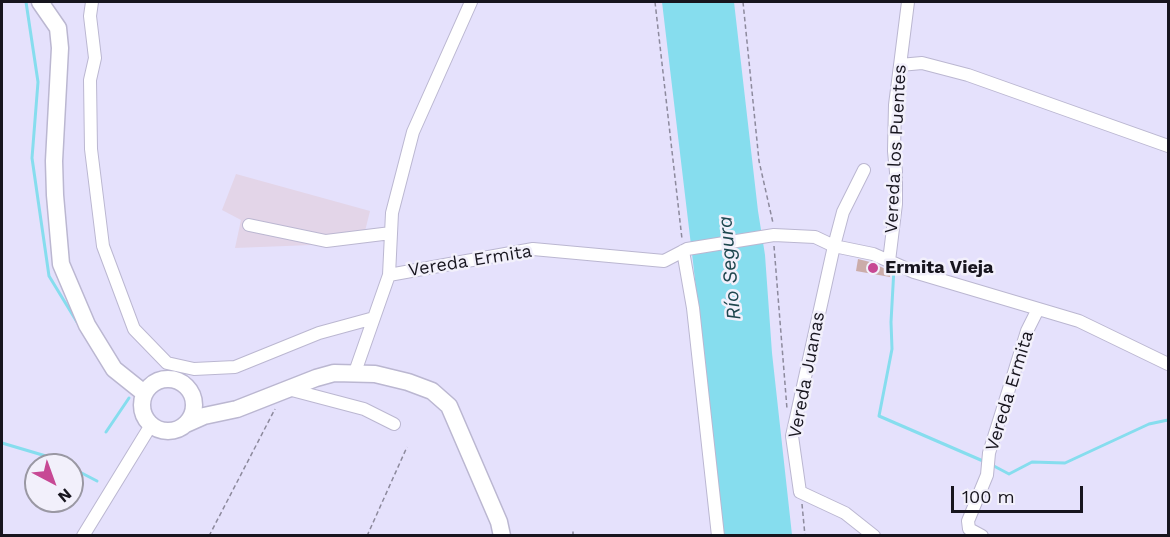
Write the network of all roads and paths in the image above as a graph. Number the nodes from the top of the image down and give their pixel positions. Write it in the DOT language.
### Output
graph roads {
  1 [pos="40,2"];
  2 [pos="92,2"];
  3 [pos="471,2"];
  4 [pos="655,2"];
  5 [pos="743,2"];
  6 [pos="908,2"];
  7 [pos="900,65"];
  8 [pos="1168,146"];
  9 [pos="864,170"];
  10 [pos="249,225"];
  11 [pos="391,233"];
  12 [pos="774,235"];
  13 [pos="834,246"];
  14 [pos="685,250"];
  15 [pos="889,261"];
  16 [pos="389,275"];
  17 [pos="1038,309"];
  18 [pos="374,318"];
  19 [pos="1168,364"];
  20 [pos="354,372"];
  21 [pos="185,386"];
  22 [pos="281,392"];
  23 [pos="144,393"];
  24 [pos="225,412"];
  25 [pos="787,412"];
  26 [pos="186,424"];
  27 [pos="394,424"];
  28 [pos="151,425"];
  29 [pos="406,447"];
  30 [pos="800,492"];
  31 [pos="573,530"];
  32 [pos="83,536"];
  33 [pos="209,536"];
  34 [pos="368,536"];
  35 [pos="502,536"];
  36 [pos="573,536"];
  37 [pos="718,536"];
  38 [pos="805,536"];
  39 [pos="874,536"];
  40 [pos="982,536"];
  1 -- 23 [label="main road"];
  2 -- 18 [label="street"];
  3 -- 11 [label="street, Vereda Ermita"];
  4 -- 14 [label="path"];
  5 -- 12 [label="path"];
  6 -- 7 [label="street, Vereda los Puentes"];
  7 -- 8 [label="street"];
  7 -- 15 [label="street, Vereda los Puentes"];
  9 -- 13 [label="street"];
  10 -- 11 [label="street"];
  11 -- 16 [label="street, Vereda Ermita"];
  12 -- 13 [label="street, Vereda Ermita"];
  12 -- 14 [label="street, Vereda Ermita"];
  12 -- 25 [label="path"];
  13 -- 15 [label="street, Vereda Ermita"];
  13 -- 30 [label="street, Vereda Juanas"];
  14 -- 16 [label="street, Vereda Ermita"];
  14 -- 37 [label="street"];
  15 -- 17 [label="street, Vereda Ermita"];
  16 -- 18 [label="street"];
  17 -- 19 [label="street, Vereda Ermita"];
  17 -- 40 [label="street, Vereda Ermita"];
  18 -- 20 [label="street"];
  20 -- 22 [label="main road"];
  20 -- 35 [label="main road"];
  21 -- 23 [label="main road"];
  21 -- 24 [label="main road"];
  21 -- 26 [label="main road"];
  22 -- 24 [label="main road"];
  22 -- 27 [label="street"];
  22 -- 33 [label="path"];
  23 -- 28 [label="main road"];
  24 -- 26 [label="main road"];
  26 -- 28 [label="main road"];
  28 -- 32 [label="street"];
  29 -- 34 [label="path"];
  30 -- 38 [label="path"];
  30 -- 39 [label="street"];
  31 -- 36 [label="path"];
}
